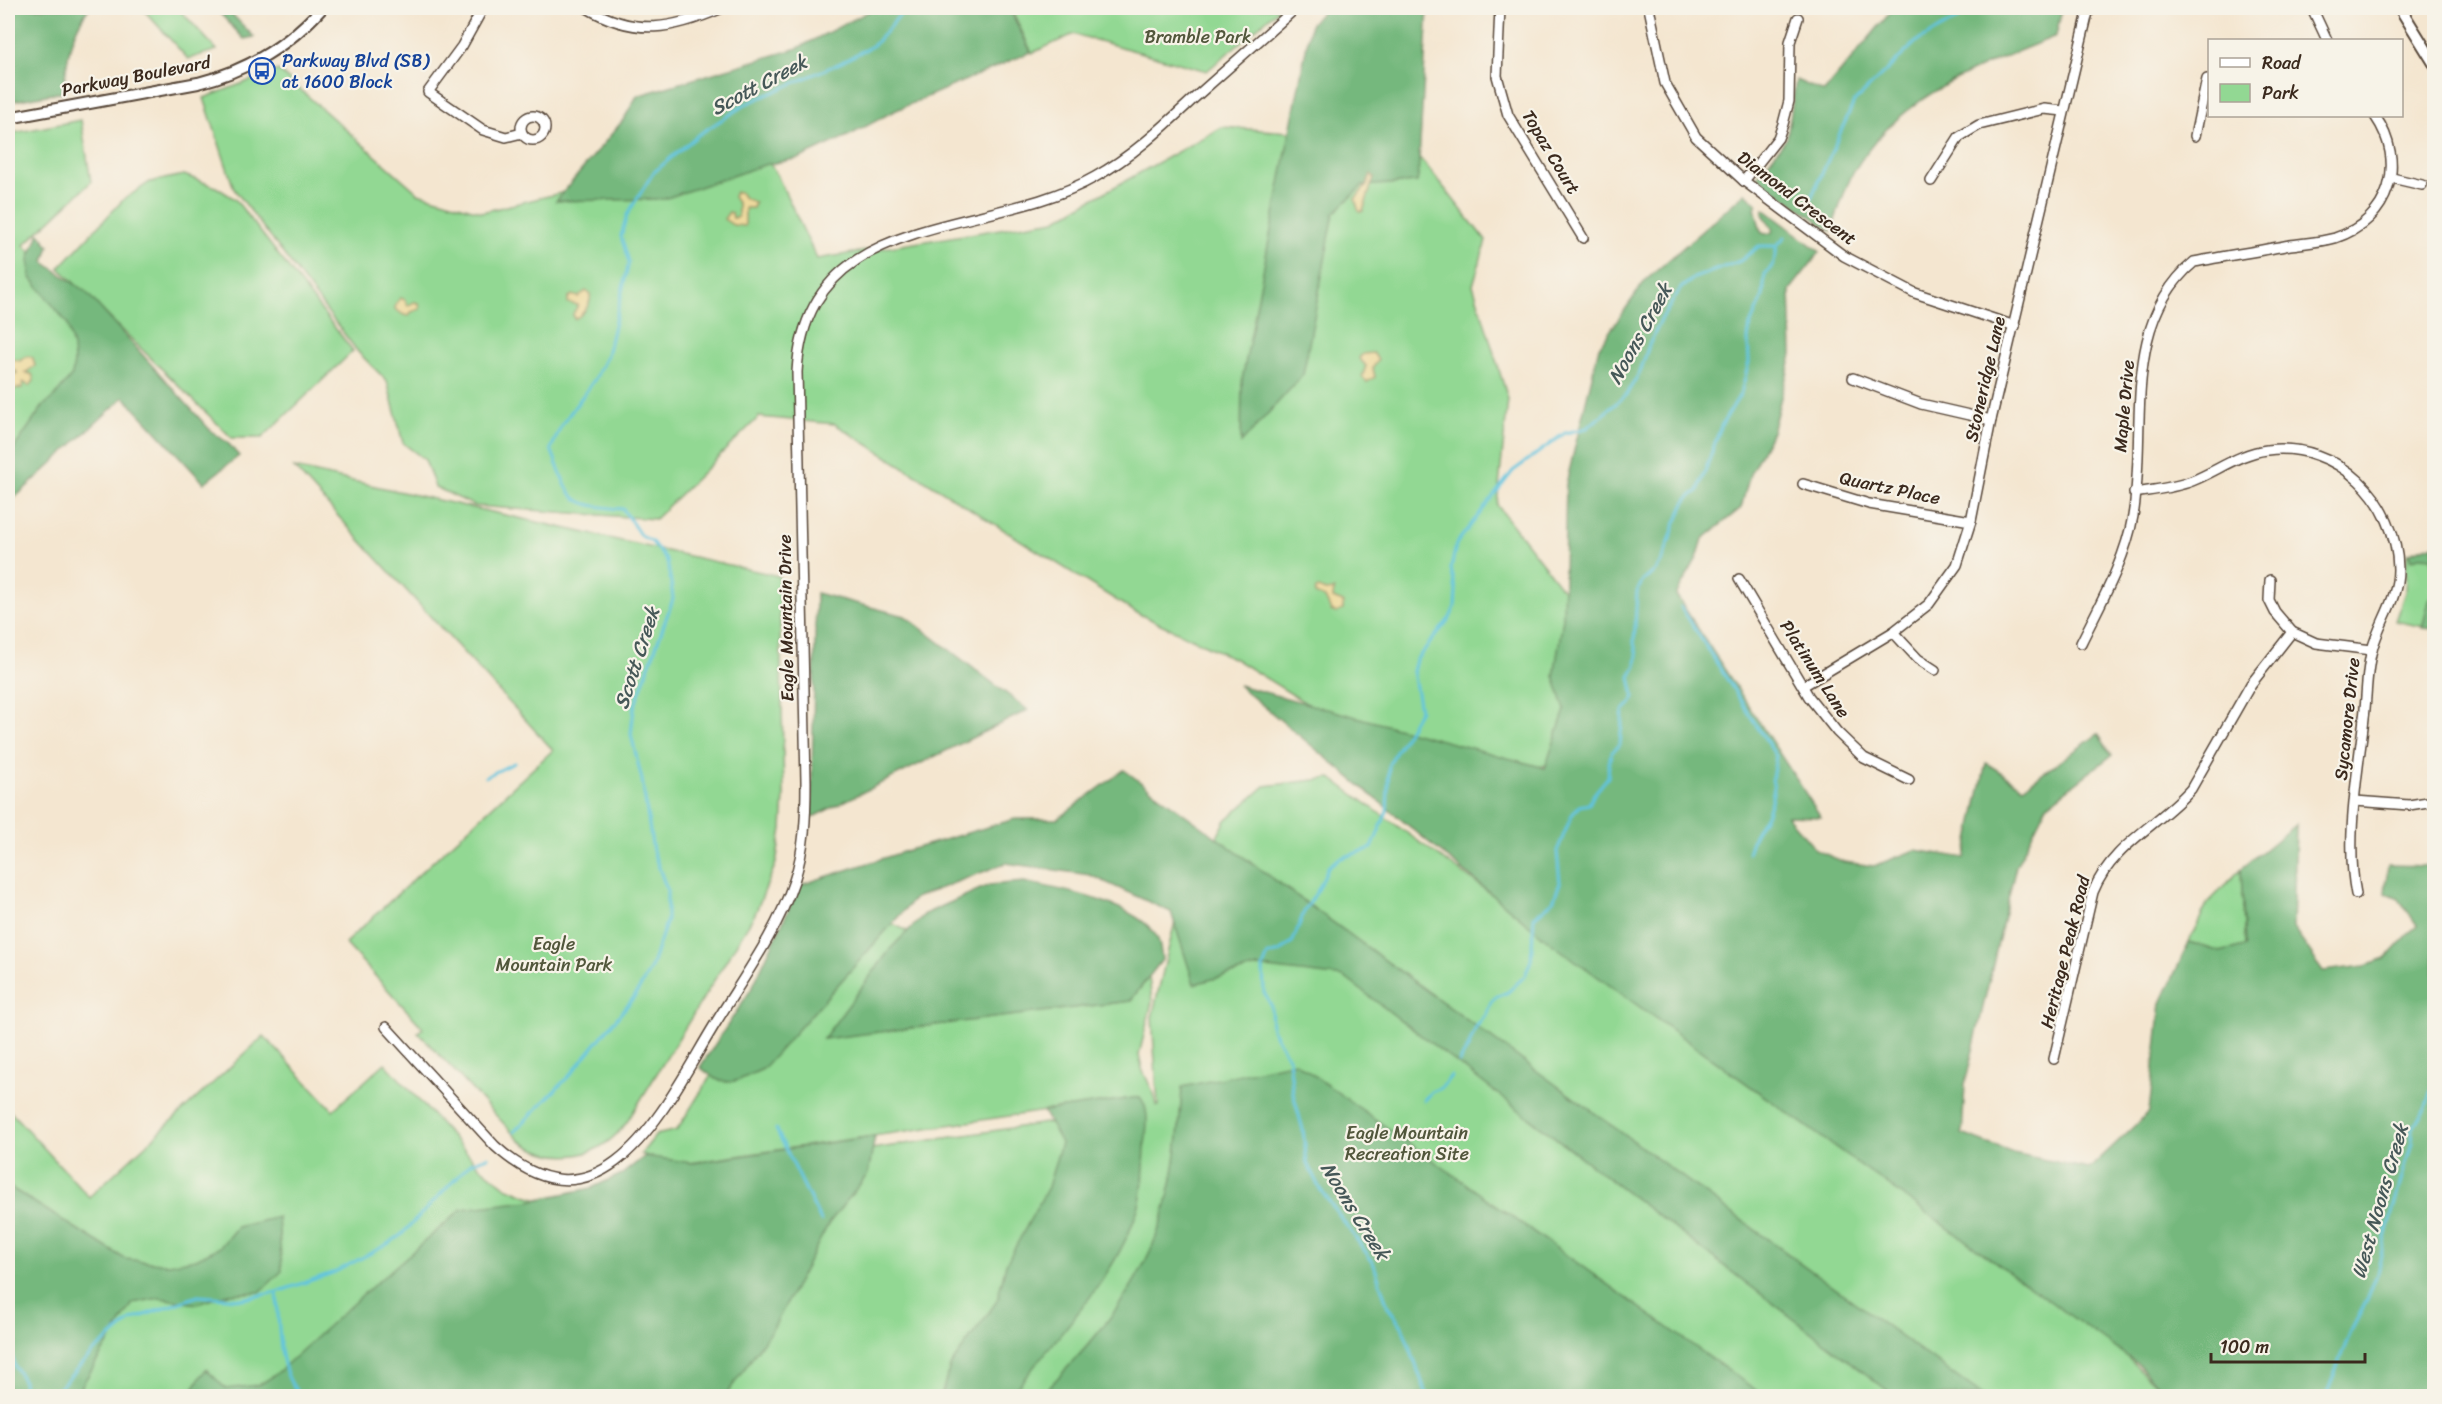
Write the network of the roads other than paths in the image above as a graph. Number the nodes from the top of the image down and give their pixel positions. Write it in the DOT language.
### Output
graph roads {
  1 [pos="322,8"];
  2 [pos="483,8"];
  3 [pos="587,8"];
  4 [pos="722,8"];
  5 [pos="1296,8"];
  6 [pos="1500,8"];
  7 [pos="1648,8"];
  8 [pos="2089,8"];
  9 [pos="2312,8"];
  10 [pos="2400,8"];
  11 [pos="1798,18"];
  12 [pos="2328,39"];
  13 [pos="2434,63"];
  14 [pos="2208,79"];
  15 [pos="2064,111"];
  16 [pos="2376,117"];
  17 [pos="8,118"];
  18 [pos="522,133"];
  19 [pos="2195,136"];
  20 [pos="2392,178"];
  21 [pos="1931,181"];
  22 [pos="1744,182"];
  23 [pos="2422,185"];
  24 [pos="1583,238"];
  25 [pos="2014,326"];
  26 [pos="1853,378"];
  27 [pos="1991,420"];
  28 [pos="1803,484"];
  29 [pos="2134,493"];
  30 [pos="1971,521"];
  31 [pos="1739,579"];
  32 [pos="2270,580"];
  33 [pos="1893,632"];
  34 [pos="2292,632"];
  35 [pos="2081,643"];
  36 [pos="2372,650"];
  37 [pos="1935,670"];
  38 [pos="1803,686"];
  39 [pos="1909,780"];
  40 [pos="2355,801"];
  41 [pos="2434,801"];
  42 [pos="2356,894"];
  43 [pos="386,1027"];
  44 [pos="2054,1059"];
  1 -- 17 [label="street, Parkway Boulevard"];
  2 -- 18 [label="street"];
  3 -- 4 [label="street"];
  5 -- 43 [label="street, Eagle Mountain Drive"];
  6 -- 24 [label="street, Topaz Court"];
  7 -- 22 [label="street, Diamond Crescent"];
  8 -- 15 [label="street, Stoneridge Lane"];
  9 -- 12 [label="street"];
  10 -- 13 [label="street"];
  11 -- 22 [label="street"];
  14 -- 19 [label="street"];
  15 -- 21 [label="street"];
  15 -- 25 [label="street, Stoneridge Lane"];
  16 -- 20 [label="street, Maple Drive"];
  20 -- 23 [label="street"];
  20 -- 29 [label="street, Maple Drive"];
  22 -- 25 [label="street, Diamond Crescent"];
  25 -- 27 [label="street, Stoneridge Lane"];
  26 -- 27 [label="street"];
  27 -- 30 [label="street, Stoneridge Lane"];
  28 -- 30 [label="street, Quartz Place"];
  29 -- 35 [label="street, Maple Drive"];
  29 -- 36 [label="street, Sycamore Drive"];
  30 -- 33 [label="street, Stoneridge Lane"];
  31 -- 38 [label="street, Platinum Lane"];
  32 -- 34 [label="street"];
  33 -- 37 [label="street"];
  33 -- 38 [label="street, Stoneridge Lane"];
  34 -- 36 [label="street"];
  34 -- 44 [label="street, Heritage Peak Road"];
  36 -- 40 [label="street, Sycamore Drive"];
  38 -- 39 [label="street, Platinum Lane"];
  40 -- 41 [label="street"];
  40 -- 42 [label="street, Sycamore Drive"];
}
